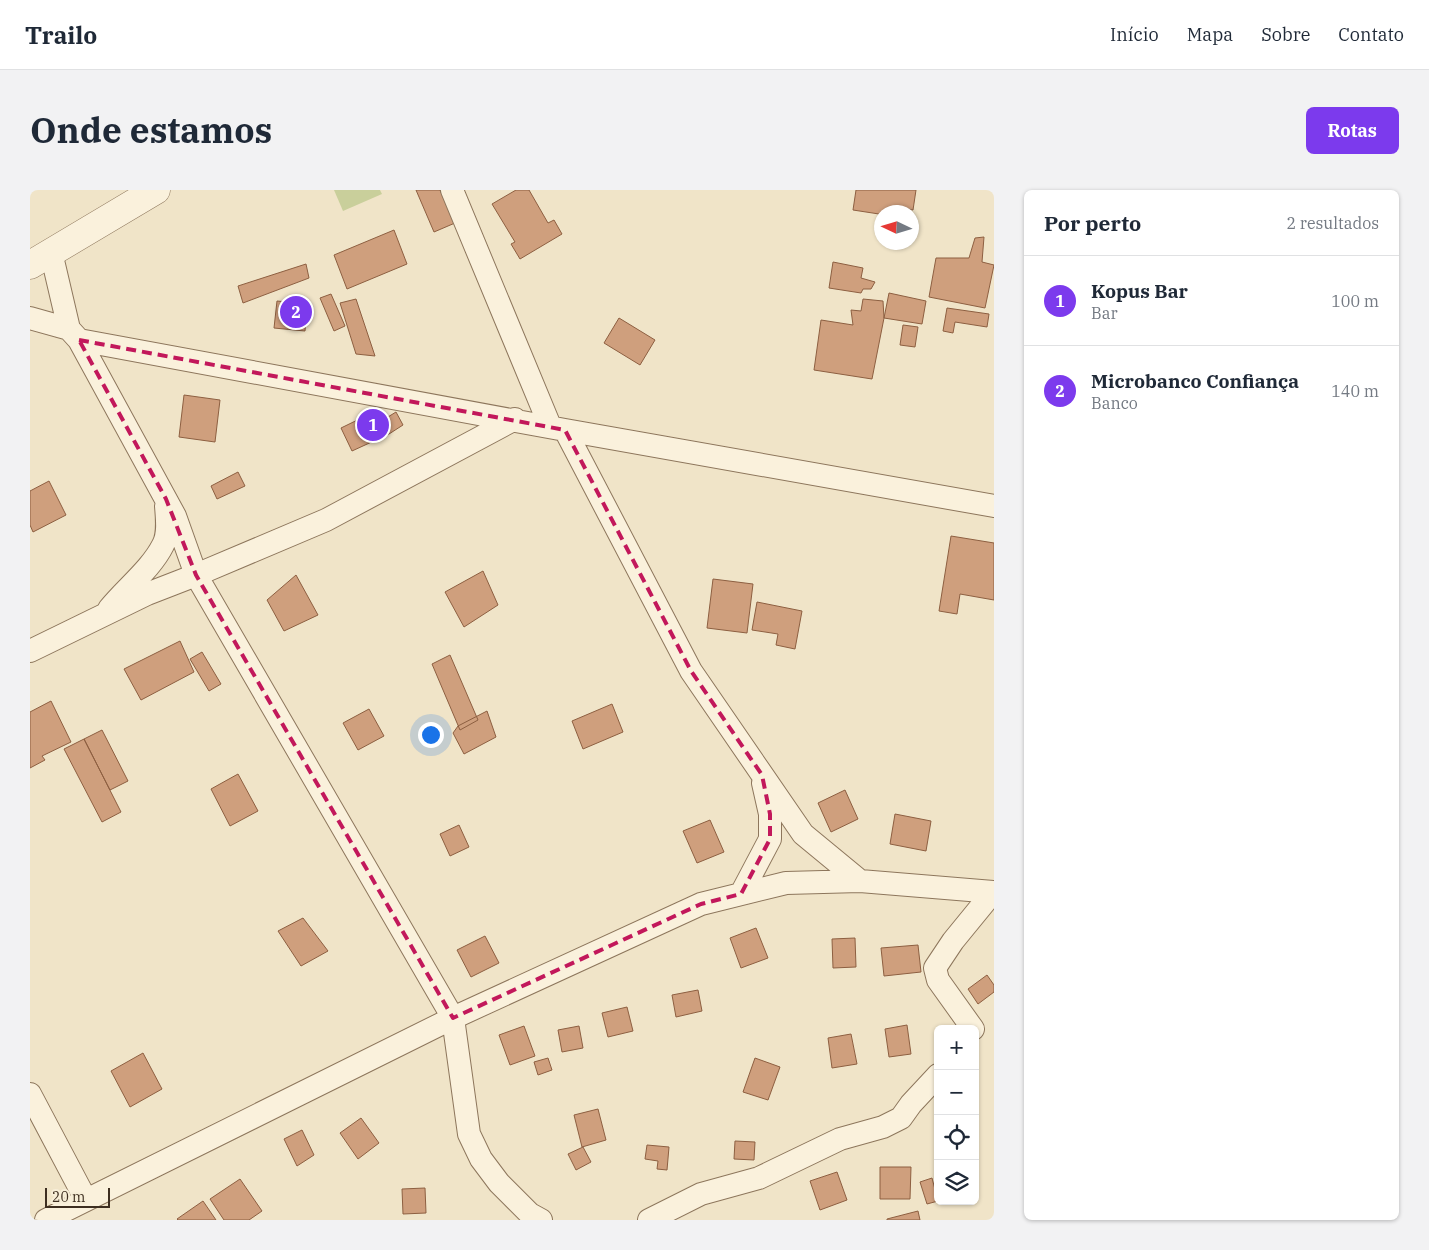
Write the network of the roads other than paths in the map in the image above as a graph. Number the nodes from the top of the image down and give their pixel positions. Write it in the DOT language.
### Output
graph roads {
  1 [pos="156,190"];
  2 [pos="452,190"];
  3 [pos="41,259"];
  4 [pos="30,318"];
  5 [pos="74,334"];
  6 [pos="515,419"];
  7 [pos="558,428"];
  8 [pos="166,499"];
  9 [pos="994,506"];
  10 [pos="196,575"];
  11 [pos="103,615"];
  12 [pos="30,652"];
  13 [pos="762,775"];
  14 [pos="860,881"];
  15 [pos="994,892"];
  16 [pos="741,894"];
  17 [pos="453,1018"];
  18 [pos="970,1025"];
  19 [pos="934,1079"];
  20 [pos="30,1094"];
  21 [pos="86,1200"];
  22 [pos="46,1220"];
  23 [pos="541,1220"];
  24 [pos="649,1220"];
  1 -- 3 [label="street"];
  2 -- 7 [label="street"];
  3 -- 5 [label="street"];
  4 -- 5 [label="street"];
  5 -- 6 [label="street"];
  5 -- 8 [label="street"];
  6 -- 7 [label="street"];
  6 -- 10 [label="street"];
  7 -- 9 [label="street"];
  7 -- 13 [label="street"];
  8 -- 10 [label="street"];
  8 -- 11 [label="street"];
  10 -- 11 [label="street"];
  10 -- 17 [label="street"];
  11 -- 12 [label="street"];
  13 -- 14 [label="street"];
  13 -- 16 [label="street"];
  14 -- 15 [label="street"];
  14 -- 16 [label="street"];
  15 -- 18 [label="street"];
  16 -- 17 [label="street"];
  17 -- 21 [label="street"];
  17 -- 23 [label="street"];
  19 -- 24 [label="street"];
  20 -- 21 [label="street"];
  21 -- 22 [label="street"];
}
